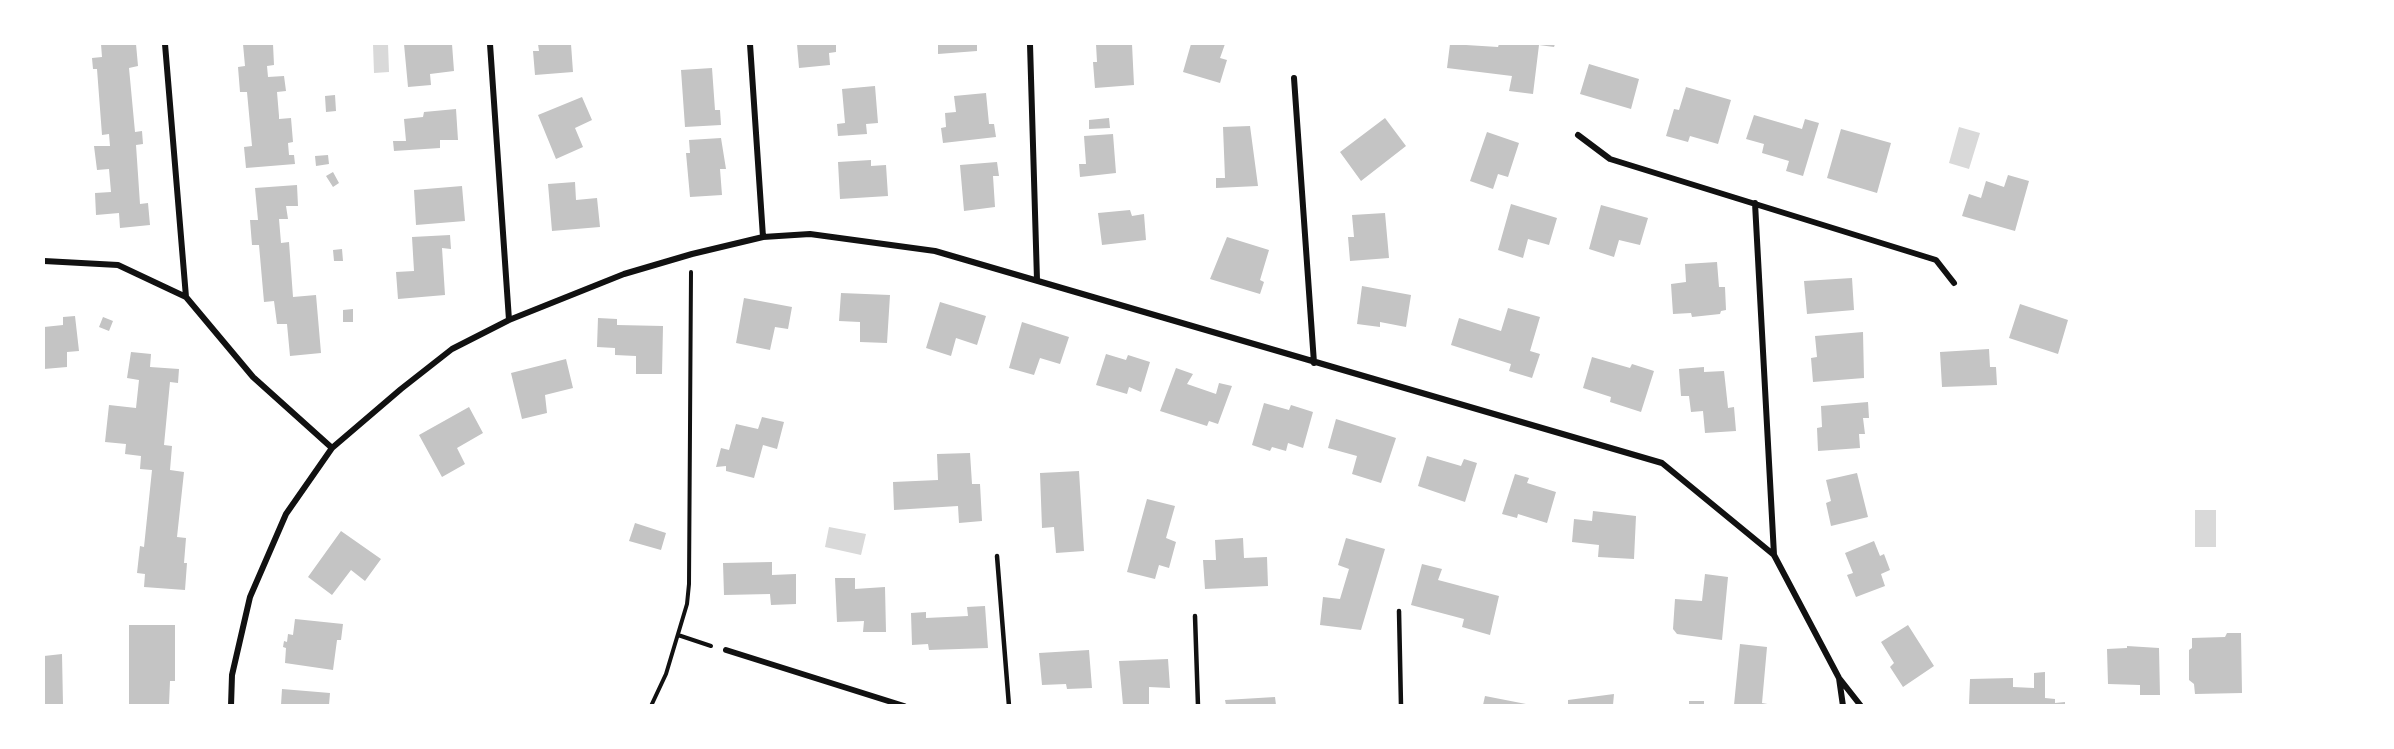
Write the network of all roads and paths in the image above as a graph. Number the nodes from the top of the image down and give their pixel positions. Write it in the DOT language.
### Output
graph roads {
  1 [pos="165,44"];
  2 [pos="489,44"];
  3 [pos="750,44"];
  4 [pos="1030,44"];
  5 [pos="1294,78"];
  6 [pos="1578,135"];
  7 [pos="1755,203"];
  8 [pos="764,237"];
  9 [pos="692,254"];
  10 [pos="44,261"];
  11 [pos="1037,280"];
  12 [pos="1954,283"];
  13 [pos="186,297"];
  14 [pos="508,320"];
  15 [pos="1314,363"];
  16 [pos="332,448"];
  17 [pos="1774,555"];
  18 [pos="997,556"];
  19 [pos="1399,611"];
  20 [pos="1195,616"];
  21 [pos="678,635"];
  22 [pos="726,651"];
  23 [pos="1839,678"];
  24 [pos="231,705"];
  25 [pos="651,705"];
  26 [pos="904,705"];
  27 [pos="1009,705"];
  28 [pos="1198,705"];
  29 [pos="1401,705"];
  30 [pos="1843,705"];
  31 [pos="1861,705"];
  1 -- 13 [label="street"];
  2 -- 14 [label="street"];
  3 -- 8 [label="street"];
  4 -- 11 [label="street"];
  5 -- 15 [label="street"];
  6 -- 7 [label="street"];
  7 -- 12 [label="street"];
  7 -- 17 [label="street"];
  8 -- 9 [label="street"];
  8 -- 11 [label="street"];
  9 -- 14 [label="street"];
  9 -- 21 [label="path"];
  10 -- 13 [label="street"];
  11 -- 15 [label="street"];
  13 -- 16 [label="street"];
  14 -- 16 [label="street"];
  15 -- 17 [label="street"];
  16 -- 24 [label="street"];
  17 -- 23 [label="street"];
  18 -- 27 [label="lane"];
  19 -- 29 [label="lane"];
  20 -- 28 [label="lane"];
  21 -- 22 [label="path"];
  21 -- 25 [label="path"];
  22 -- 26 [label="street"];
  23 -- 30 [label="street"];
  23 -- 31 [label="street"];
}
